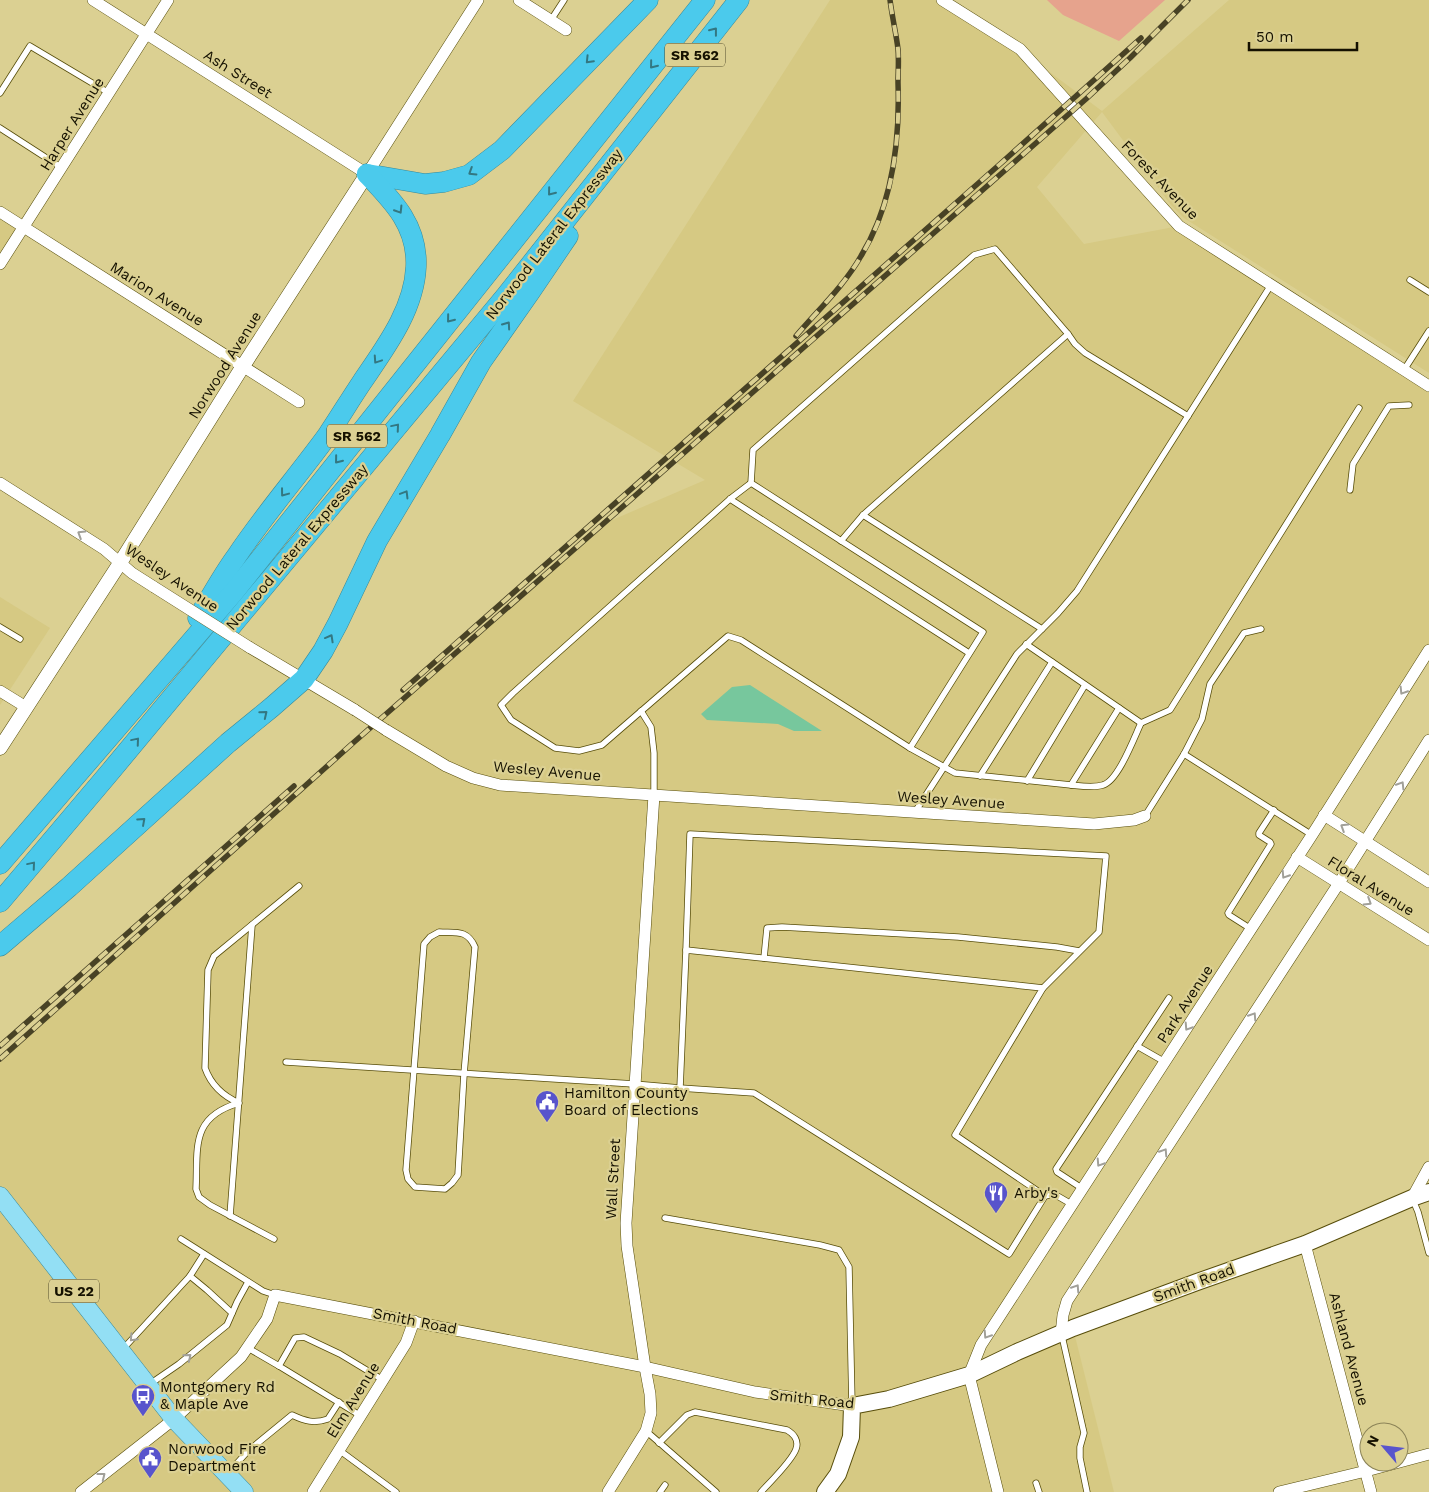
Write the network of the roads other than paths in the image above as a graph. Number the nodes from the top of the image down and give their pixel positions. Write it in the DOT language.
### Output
graph roads {
  1 [pos="93,0"];
  2 [pos="168,0"];
  3 [pos="478,0"];
  4 [pos="519,0"];
  5 [pos="564,0"];
  6 [pos="648,0"];
  7 [pos="705,0"];
  8 [pos="739,0"];
  9 [pos="942,0"];
  10 [pos="551,20"];
  11 [pos="566,30"];
  12 [pos="147,34"];
  13 [pos="0,93"];
  14 [pos="109,93"];
  15 [pos="652,110"];
  16 [pos="0,128"];
  17 [pos="62,168"];
  18 [pos="367,174"];
  19 [pos="0,212"];
  20 [pos="24,227"];
  21 [pos="0,264"];
  22 [pos="1410,280"];
  23 [pos="1271,285"];
  24 [pos="1429,292"];
  25 [pos="1429,331"];
  26 [pos="1068,334"];
  27 [pos="243,366"];
  28 [pos="1404,370"];
  29 [pos="1429,386"];
  30 [pos="298,402"];
  31 [pos="1409,405"];
  32 [pos="1360,408"];
  33 [pos="1188,416"];
  34 [pos="0,483"];
  35 [pos="751,483"];
  36 [pos="1350,490"];
  37 [pos="730,499"];
  38 [pos="863,515"];
  39 [pos="841,541"];
  40 [pos="120,562"];
  41 [pos="0,627"];
  42 [pos="1042,629"];
  43 [pos="1261,629"];
  44 [pos="20,640"];
  45 [pos="1026,644"];
  46 [pos="1429,650"];
  47 [pos="970,653"];
  48 [pos="1052,662"];
  49 [pos="167,670"];
  50 [pos="304,679"];
  51 [pos="1085,685"];
  52 [pos="0,691"];
  53 [pos="26,707"];
  54 [pos="1119,708"];
  55 [pos="641,712"];
  56 [pos="1142,723"];
  57 [pos="1429,740"];
  58 [pos="0,748"];
  59 [pos="910,748"];
  60 [pos="1184,754"];
  61 [pos="944,767"];
  62 [pos="980,776"];
  63 [pos="1027,781"];
  64 [pos="1071,785"];
  65 [pos="654,795"];
  66 [pos="1274,810"];
  67 [pos="915,812"];
  68 [pos="1324,815"];
  69 [pos="1145,816"];
  70 [pos="1312,835"];
  71 [pos="1366,841"];
  72 [pos="1297,857"];
  73 [pos="0,864"];
  74 [pos="1429,882"];
  75 [pos="1339,883"];
  76 [pos="298,886"];
  77 [pos="0,902"];
  78 [pos="252,925"];
  79 [pos="1251,929"];
  80 [pos="1429,940"];
  81 [pos="0,946"];
  82 [pos="686,950"];
  83 [pos="1079,951"];
  84 [pos="764,958"];
  85 [pos="1043,988"];
  86 [pos="1169,998"];
  87 [pos="1137,1046"];
  88 [pos="286,1062"];
  89 [pos="1165,1062"];
  90 [pos="413,1070"];
  91 [pos="464,1074"];
  92 [pos="634,1084"];
  93 [pos="680,1088"];
  94 [pos="239,1103"];
  95 [pos="1429,1168"];
  96 [pos="1083,1189"];
  97 [pos="1429,1192"];
  98 [pos="0,1196"];
  99 [pos="1045,1196"];
  100 [pos="1412,1198"];
  101 [pos="1073,1205"];
  102 [pos="230,1216"];
  103 [pos="665,1218"];
  104 [pos="180,1238"];
  105 [pos="274,1239"];
  106 [pos="1304,1244"];
  107 [pos="1429,1253"];
  108 [pos="204,1254"];
  109 [pos="190,1276"];
  110 [pos="248,1282"];
  111 [pos="275,1295"];
  112 [pos="232,1313"];
  113 [pos="414,1321"];
  114 [pos="1062,1334"];
  115 [pos="248,1348"];
  116 [pos="121,1351"];
  117 [pos="279,1366"];
  118 [pos="645,1367"];
  119 [pos="969,1375"];
  120 [pos="383,1380"];
  121 [pos="148,1386"];
  122 [pos="339,1402"];
  123 [pos="852,1406"];
  124 [pos="361,1416"];
  125 [pos="174,1419"];
  126 [pos="646,1431"];
  127 [pos="659,1443"];
  128 [pos="1359,1445"];
  129 [pos="339,1450"];
  130 [pos="1429,1454"];
  131 [pos="1409,1459"];
  132 [pos="1362,1472"];
  133 [pos="1366,1472"];
  134 [pos="227,1474"];
  135 [pos="1036,1482"];
  136 [pos="665,1485"];
  137 [pos="81,1492"];
  138 [pos="244,1492"];
  139 [pos="313,1492"];
  140 [pos="396,1492"];
  141 [pos="608,1492"];
  142 [pos="660,1492"];
  143 [pos="716,1492"];
  144 [pos="761,1492"];
  145 [pos="825,1492"];
  146 [pos="998,1492"];
  147 [pos="1039,1492"];
  148 [pos="1087,1492"];
  149 [pos="1279,1492"];
  150 [pos="1371,1492"];
  1 -- 12 [label="street, Ash Street"];
  2 -- 12 [label="street, Harper Avenue"];
  3 -- 18 [label="street, Norwood Avenue"];
  4 -- 10 [label="street"];
  5 -- 10 [label="lane"];
  6 -- 18 [label="highway, one-way"];
  7 -- 49 [label="highway, Norwood Lateral Expressway / SR 562, one-way"];
  15 -- 8 [label="highway, Norwood Lateral Expressway / SR 562, one-way"];
  9 -- 23 [label="street, Forest Avenue"];
  10 -- 11 [label="street"];
  12 -- 14 [label="street, Harper Avenue"];
  12 -- 18 [label="street, Ash Street"];
  13 -- 14 [label="lane"];
  14 -- 17 [label="street, Harper Avenue"];
  50 -- 15 [label="highway, one-way"];
  77 -- 15 [label="highway, Norwood Lateral Expressway / SR 562, one-way"];
  16 -- 17 [label="lane"];
  17 -- 20 [label="street, Harper Avenue"];
  18 -- 27 [label="street, Norwood Avenue"];
  18 -- 49 [label="highway, one-way"];
  19 -- 20 [label="street, Marion Avenue"];
  20 -- 21 [label="street, Harper Avenue"];
  20 -- 27 [label="street, Marion Avenue"];
  22 -- 24 [label="lane"];
  23 -- 28 [label="street, Forest Avenue"];
  23 -- 33 [label="lane"];
  25 -- 28 [label="lane"];
  26 -- 33 [label="lane"];
  26 -- 35 [label="lane"];
  26 -- 38 [label="lane"];
  27 -- 30 [label="street, Marion Avenue"];
  27 -- 40 [label="street, Norwood Avenue"];
  28 -- 29 [label="street, Forest Avenue"];
  31 -- 36 [label="lane"];
  32 -- 56 [label="lane"];
  33 -- 42 [label="lane"];
  40 -- 34 [label="street, Wesley Avenue, one-way"];
  35 -- 37 [label="lane"];
  35 -- 39 [label="lane"];
  37 -- 47 [label="lane"];
  37 -- 55 [label="lane"];
  38 -- 39 [label="lane"];
  38 -- 42 [label="lane"];
  39 -- 47 [label="lane"];
  40 -- 50 [label="street, Wesley Avenue, bridge"];
  40 -- 53 [label="street, Norwood Avenue"];
  41 -- 44 [label="lane"];
  42 -- 45 [label="lane"];
  43 -- 60 [label="lane"];
  45 -- 48 [label="lane"];
  45 -- 61 [label="lane"];
  46 -- 68 [label="street, Park Avenue, one-way"];
  47 -- 59 [label="lane"];
  48 -- 51 [label="lane"];
  48 -- 62 [label="lane"];
  49 -- 73 [label="highway, Norwood Lateral Expressway / SR 562"];
  50 -- 65 [label="street, Wesley Avenue, bridge"];
  81 -- 50 [label="highway, one-way"];
  51 -- 54 [label="lane"];
  51 -- 63 [label="lane"];
  52 -- 53 [label="street"];
  53 -- 58 [label="street, Norwood Avenue"];
  54 -- 56 [label="lane"];
  54 -- 64 [label="lane"];
  55 -- 59 [label="lane"];
  55 -- 65 [label="lane"];
  56 -- 64 [label="lane"];
  71 -- 57 [label="street, one-way"];
  59 -- 61 [label="lane"];
  60 -- 66 [label="lane"];
  60 -- 69 [label="lane"];
  61 -- 62 [label="lane"];
  61 -- 67 [label="lane"];
  62 -- 63 [label="lane"];
  63 -- 64 [label="lane"];
  65 -- 67 [label="street, Wesley Avenue"];
  65 -- 92 [label="street, Wall Street"];
  66 -- 70 [label="lane"];
  66 -- 79 [label="lane"];
  67 -- 69 [label="street, Wesley Avenue"];
  68 -- 70 [label="street, Park Avenue"];
  71 -- 68 [label="street, one-way"];
  70 -- 72 [label="street, Park Avenue"];
  71 -- 74 [label="street"];
  71 -- 75 [label="street"];
  72 -- 75 [label="street, Floral Avenue"];
  72 -- 79 [label="street, Park Avenue, one-way"];
  75 -- 80 [label="street, Floral Avenue, one-way"];
  114 -- 75 [label="street, one-way"];
  76 -- 78 [label="lane"];
  78 -- 94 [label="lane"];
  78 -- 94 [label="lane"];
  79 -- 89 [label="street, Park Avenue, one-way"];
  82 -- 83 [label="lane"];
  82 -- 84 [label="lane"];
  82 -- 93 [label="lane"];
  83 -- 84 [label="lane"];
  83 -- 85 [label="lane"];
  84 -- 85 [label="lane"];
  85 -- 99 [label="lane"];
  86 -- 87 [label="lane"];
  87 -- 89 [label="lane"];
  87 -- 96 [label="lane"];
  88 -- 90 [label="lane"];
  89 -- 96 [label="street, Park Avenue, one-way"];
  90 -- 91 [label="lane"];
  90 -- 91 [label="lane"];
  90 -- 91 [label="lane"];
  91 -- 92 [label="lane"];
  92 -- 93 [label="lane"];
  92 -- 118 [label="street, Wall Street"];
  93 -- 99 [label="lane"];
  94 -- 102 [label="lane"];
  94 -- 102 [label="lane"];
  95 -- 100 [label="street"];
  96 -- 101 [label="street, Park Avenue"];
  97 -- 100 [label="main road, Smith Road"];
  98 -- 116 [label="main road, US 22"];
  99 -- 101 [label="lane"];
  100 -- 106 [label="main road, Smith Road"];
  100 -- 107 [label="lane"];
  101 -- 119 [label="street, Park Avenue, one-way"];
  102 -- 105 [label="lane"];
  103 -- 123 [label="lane"];
  104 -- 108 [label="lane, Smith Road"];
  106 -- 114 [label="main road, Smith Road"];
  106 -- 128 [label="street, Ashland Avenue"];
  108 -- 109 [label="lane"];
  108 -- 110 [label="lane, Smith Road"];
  109 -- 112 [label="lane"];
  109 -- 116 [label="lane, one-way"];
  110 -- 111 [label="lane, Smith Road"];
  110 -- 112 [label="lane"];
  111 -- 113 [label="street, Smith Road"];
  111 -- 115 [label="street"];
  121 -- 112 [label="lane, one-way"];
  113 -- 118 [label="street, Smith Road"];
  113 -- 120 [label="street, Elm Avenue"];
  114 -- 119 [label="main road, Smith Road"];
  114 -- 148 [label="lane"];
  115 -- 117 [label="lane"];
  115 -- 125 [label="street"];
  116 -- 121 [label="main road, US 22"];
  117 -- 120 [label="lane"];
  117 -- 122 [label="lane"];
  118 -- 123 [label="street, Smith Road"];
  118 -- 126 [label="street, Wall Street"];
  119 -- 123 [label="main road, Smith Road"];
  119 -- 146 [label="street"];
  120 -- 124 [label="street, Elm Avenue"];
  121 -- 125 [label="main road, US 22"];
  122 -- 124 [label="lane"];
  122 -- 134 [label="lane"];
  123 -- 145 [label="main road"];
  124 -- 129 [label="street, Elm Avenue"];
  125 -- 134 [label="main road, US 22"];
  137 -- 125 [label="street, one-way"];
  126 -- 127 [label="lane"];
  126 -- 141 [label="street, Wall Street"];
  127 -- 143 [label="lane"];
  127 -- 144 [label="lane"];
  129 -- 139 [label="street, Elm Avenue"];
  129 -- 140 [label="lane"];
  130 -- 131 [label="street"];
  132 -- 149 [label="street"];
  133 -- 150 [label="street, Ashland Avenue"];
  134 -- 138 [label="main road, US 22"];
  135 -- 147 [label="lane"];
  136 -- 142 [label="lane"];
}
